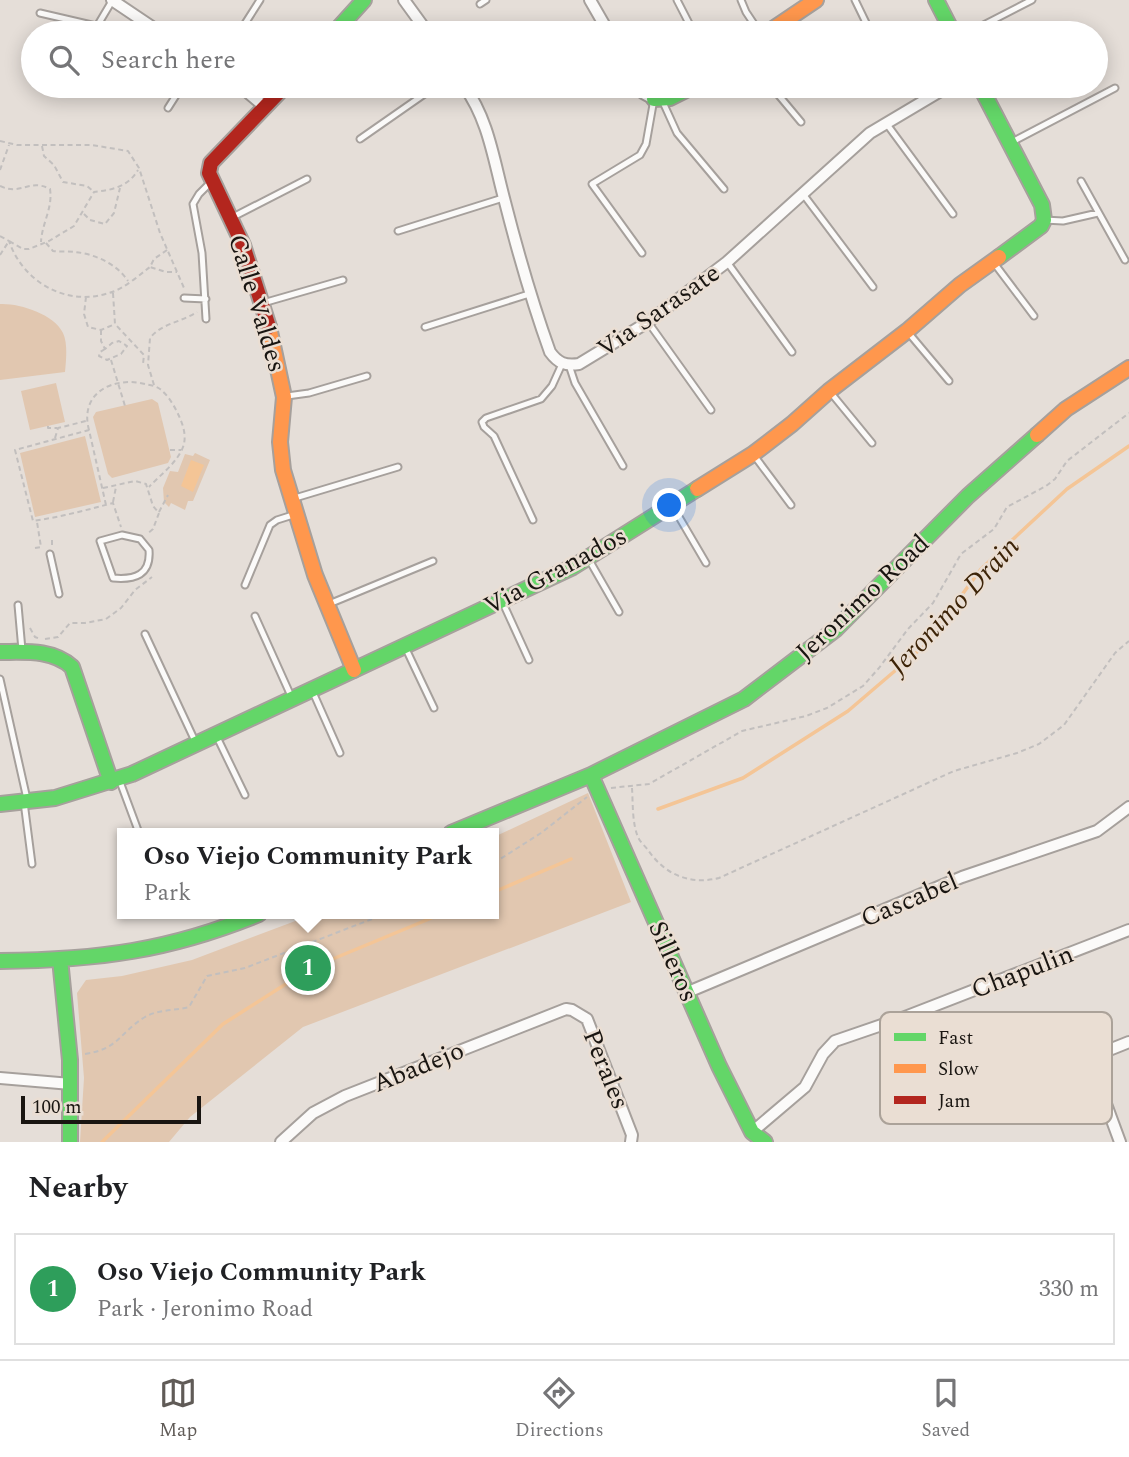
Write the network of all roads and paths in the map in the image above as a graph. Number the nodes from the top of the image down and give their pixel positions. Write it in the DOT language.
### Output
graph roads {
  1 [pos="260,0"];
  2 [pos="364,0"];
  3 [pos="404,0"];
  4 [pos="486,0"];
  5 [pos="590,0"];
  6 [pos="677,0"];
  7 [pos="741,0"];
  8 [pos="816,0"];
  9 [pos="855,0"];
  10 [pos="936,0"];
  11 [pos="1032,0"];
  12 [pos="112,1"];
  13 [pos="480,4"];
  14 [pos="40,13"];
  15 [pos="74,21"];
  16 [pos="99,21"];
  17 [pos="143,21"];
  18 [pos="247,21"];
  19 [pos="345,21"];
  20 [pos="419,21"];
  21 [pos="601,21"];
  22 [pos="688,21"];
  23 [pos="752,21"];
  24 [pos="785,21"];
  25 [pos="865,21"];
  26 [pos="947,21"];
  27 [pos="991,21"];
  28 [pos="1115,88"];
  29 [pos="1108,92"];
  30 [pos="175,98"];
  31 [pos="254,98"];
  32 [pos="274,98"];
  33 [pos="419,98"];
  34 [pos="472,98"];
  35 [pos="666,98"];
  36 [pos="781,98"];
  37 [pos="928,98"];
  38 [pos="986,98"];
  39 [pos="1096,98"];
  40 [pos="658,99"];
  41 [pos="265,107"];
  42 [pos="169,108"];
  43 [pos="801,122"];
  44 [pos="886,122"];
  45 [pos="360,139"];
  46 [pos="0,141"];
  47 [pos="9,144"];
  48 [pos="1009,144"];
  49 [pos="43,145"];
  50 [pos="139,168"];
  51 [pos="0,170"];
  52 [pos="307,179"];
  53 [pos="1081,181"];
  54 [pos="211,182"];
  55 [pos="0,186"];
  56 [pos="120,187"];
  57 [pos="724,189"];
  58 [pos="94,192"];
  59 [pos="803,194"];
  60 [pos="503,198"];
  61 [pos="83,213"];
  62 [pos="1098,213"];
  63 [pos="953,214"];
  64 [pos="231,218"];
  65 [pos="1044,220"];
  66 [pos="398,231"];
  67 [pos="0,236"];
  68 [pos="9,241"];
  69 [pos="45,242"];
  70 [pos="41,243"];
  71 [pos="168,249"];
  72 [pos="642,253"];
  73 [pos="0,255"];
  74 [pos="992,260"];
  75 [pos="1125,260"];
  76 [pos="727,262"];
  77 [pos="150,267"];
  78 [pos="177,272"];
  79 [pos="343,280"];
  80 [pos="129,282"];
  81 [pos="873,287"];
  82 [pos="113,292"];
  83 [pos="529,294"];
  84 [pos="86,296"];
  85 [pos="187,298"];
  86 [pos="206,299"];
  87 [pos="263,303"];
  88 [pos="204,308"];
  89 [pos="1034,316"];
  90 [pos="206,318"];
  91 [pos="648,322"];
  92 [pos="116,324"];
  93 [pos="425,327"];
  94 [pos="100,330"];
  95 [pos="907,331"];
  96 [pos="105,349"];
  97 [pos="792,352"];
  98 [pos="111,359"];
  99 [pos="143,364"];
  100 [pos="565,365"];
  101 [pos="1129,368"];
  102 [pos="367,376"];
  103 [pos="949,381"];
  104 [pos="119,383"];
  105 [pos="155,386"];
  106 [pos="829,391"];
  107 [pos="284,397"];
  108 [pos="125,406"];
  109 [pos="711,410"];
  110 [pos="1129,413"];
  111 [pos="87,421"];
  112 [pos="48,426"];
  113 [pos="58,428"];
  114 [pos="89,430"];
  115 [pos="55,439"];
  116 [pos="872,443"];
  117 [pos="170,450"];
  118 [pos="182,450"];
  119 [pos="754,454"];
  120 [pos="623,466"];
  121 [pos="398,467"];
  122 [pos="116,486"];
  123 [pos="149,487"];
  124 [pos="102,488"];
  125 [pos="168,495"];
  126 [pos="292,499"];
  127 [pos="113,503"];
  128 [pos="106,505"];
  129 [pos="672,505"];
  130 [pos="791,505"];
  131 [pos="159,513"];
  132 [pos="296,514"];
  133 [pos="533,520"];
  134 [pos="36,521"];
  135 [pos="124,527"];
  136 [pos="142,531"];
  137 [pos="147,534"];
  138 [pos="52,538"];
  139 [pos="151,538"];
  140 [pos="41,547"];
  141 [pos="35,548"];
  142 [pos="50,554"];
  143 [pos="588,558"];
  144 [pos="433,561"];
  145 [pos="706,563"];
  146 [pos="152,577"];
  147 [pos="113,579"];
  148 [pos="245,585"];
  149 [pos="59,594"];
  150 [pos="502,601"];
  151 [pos="18,605"];
  152 [pos="326,605"];
  153 [pos="619,612"];
  154 [pos="255,616"];
  155 [pos="30,627"];
  156 [pos="145,634"];
  157 [pos="1129,641"];
  158 [pos="405,646"];
  159 [pos="0,652"];
  160 [pos="22,653"];
  161 [pos="529,660"];
  162 [pos="354,670"];
  163 [pos="0,679"];
  164 [pos="312,690"];
  165 [pos="292,699"];
  166 [pos="435,708"];
  167 [pos="216,734"];
  168 [pos="196,744"];
  169 [pos="340,753"];
  170 [pos="591,775"];
  171 [pos="115,780"];
  172 [pos="632,787"];
  173 [pos="598,792"];
  174 [pos="245,795"];
  175 [pos="26,802"];
  176 [pos="0,804"];
  177 [pos="1129,807"];
  178 [pos="137,828"];
  179 [pos="463,828"];
  180 [pos="499,860"];
  181 [pos="32,864"];
  182 [pos="247,919"];
  183 [pos="372,919"];
  184 [pos="1129,930"];
  185 [pos="60,959"];
  186 [pos="0,961"];
  187 [pos="688,992"];
  188 [pos="566,1009"];
  189 [pos="917,1012"];
  190 [pos="880,1026"];
  191 [pos="1129,1042"];
  192 [pos="1112,1049"];
  193 [pos="70,1056"];
  194 [pos="0,1078"];
  195 [pos="71,1084"];
  196 [pos="1112,1120"];
  197 [pos="752,1132"];
  198 [pos="70,1142"];
  199 [pos="281,1142"];
  200 [pos="632,1142"];
  201 [pos="765,1142"];
  202 [pos="1120,1142"];
  1 -- 18 [label="lane"];
  2 -- 19 [label="street"];
  3 -- 20 [label="street"];
  4 -- 13 [label="lane"];
  5 -- 21 [label="street"];
  6 -- 22 [label="lane"];
  7 -- 23 [label="lane"];
  8 -- 24 [label="street"];
  9 -- 25 [label="lane"];
  10 -- 26 [label="street"];
  11 -- 27 [label="lane"];
  12 -- 16 [label="lane"];
  12 -- 17 [label="street"];
  14 -- 15 [label="lane"];
  28 -- 29 [label="lane"];
  30 -- 42 [label="lane"];
  31 -- 41 [label="street"];
  32 -- 41 [label="street"];
  33 -- 45 [label="lane"];
  34 -- 60 [label="street, Via Sarasate"];
  35 -- 40 [label="street"];
  36 -- 43 [label="lane"];
  37 -- 44 [label="street, Via Sarasate"];
  38 -- 48 [label="street"];
  39 -- 48 [label="lane"];
  40 -- 57 [label="lane"];
  40 -- 72 [label="lane"];
  41 -- 54 [label="street"];
  44 -- 59 [label="street, Via Sarasate"];
  44 -- 63 [label="lane"];
  46 -- 47 [label="path"];
  47 -- 49 [label="path"];
  47 -- 51 [label="path"];
  48 -- 65 [label="street"];
  49 -- 50 [label="path"];
  49 -- 58 [label="path"];
  50 -- 56 [label="path"];
  50 -- 71 [label="path"];
  52 -- 64 [label="lane"];
  53 -- 62 [label="lane"];
  54 -- 64 [label="street, Calle Valdes"];
  54 -- 86 [label="lane"];
  55 -- 70 [label="path"];
  56 -- 58 [label="path"];
  56 -- 61 [label="path"];
  58 -- 61 [label="path"];
  59 -- 76 [label="street, Via Sarasate"];
  59 -- 81 [label="lane"];
  60 -- 66 [label="lane"];
  60 -- 83 [label="street, Via Sarasate"];
  61 -- 69 [label="path"];
  62 -- 65 [label="lane"];
  62 -- 75 [label="lane"];
  64 -- 87 [label="street, Calle Valdes"];
  65 -- 74 [label="street, Via Granados"];
  67 -- 68 [label="path"];
  68 -- 70 [label="path"];
  68 -- 73 [label="path"];
  68 -- 84 [label="path"];
  69 -- 70 [label="path"];
  69 -- 80 [label="path"];
  71 -- 77 [label="path"];
  71 -- 78 [label="path"];
  74 -- 89 [label="lane"];
  74 -- 95 [label="street, Via Granados"];
  76 -- 91 [label="street, Via Sarasate"];
  76 -- 97 [label="lane"];
  77 -- 78 [label="path"];
  77 -- 80 [label="path"];
  78 -- 85 [label="path"];
  79 -- 87 [label="lane"];
  80 -- 82 [label="path"];
  82 -- 84 [label="path"];
  82 -- 92 [label="path"];
  83 -- 93 [label="lane"];
  83 -- 100 [label="street, Via Sarasate"];
  84 -- 94 [label="path"];
  85 -- 86 [label="lane"];
  86 -- 88 [label="lane"];
  87 -- 107 [label="street, Calle Valdes"];
  88 -- 90 [label="lane"];
  88 -- 105 [label="path"];
  91 -- 100 [label="street, Via Sarasate"];
  91 -- 109 [label="lane"];
  92 -- 94 [label="path"];
  92 -- 99 [label="path"];
  94 -- 96 [label="path"];
  95 -- 103 [label="lane"];
  95 -- 106 [label="street, Via Granados"];
  96 -- 98 [label="path"];
  96 -- 98 [label="path"];
  98 -- 104 [label="path"];
  100 -- 120 [label="lane"];
  100 -- 133 [label="lane"];
  101 -- 170 [label="street, Jeronimo Road"];
  102 -- 107 [label="lane"];
  104 -- 105 [label="path"];
  104 -- 108 [label="path"];
  104 -- 111 [label="path"];
  105 -- 118 [label="path"];
  106 -- 116 [label="lane"];
  106 -- 119 [label="street, Via Granados"];
  107 -- 126 [label="street, Calle Valdes"];
  110 -- 172 [label="path"];
  111 -- 113 [label="path"];
  111 -- 114 [label="path"];
  112 -- 113 [label="path"];
  113 -- 115 [label="path"];
  114 -- 115 [label="path"];
  114 -- 124 [label="path"];
  115 -- 134 [label="path"];
  117 -- 118 [label="path"];
  118 -- 123 [label="path"];
  119 -- 129 [label="street, Via Granados"];
  119 -- 130 [label="lane"];
  121 -- 126 [label="lane"];
  122 -- 123 [label="path"];
  122 -- 124 [label="path"];
  122 -- 127 [label="path"];
  123 -- 131 [label="path"];
  124 -- 128 [label="path"];
  125 -- 131 [label="path"];
  126 -- 132 [label="street, Calle Valdes"];
  127 -- 128 [label="path"];
  127 -- 135 [label="path"];
  128 -- 134 [label="path"];
  129 -- 143 [label="street, Via Granados"];
  129 -- 145 [label="lane"];
  131 -- 137 [label="path"];
  132 -- 148 [label="lane"];
  132 -- 152 [label="street, Calle Valdes"];
  134 -- 140 [label="path"];
  136 -- 137 [label="path"];
  137 -- 139 [label="path"];
  138 -- 140 [label="path"];
  140 -- 141 [label="path"];
  142 -- 149 [label="lane"];
  143 -- 150 [label="street, Via Granados"];
  143 -- 153 [label="lane"];
  144 -- 152 [label="lane"];
  146 -- 155 [label="path"];
  147 -- 147 [label="lane"];
  150 -- 158 [label="street, Via Granados"];
  150 -- 161 [label="lane"];
  151 -- 160 [label="lane"];
  152 -- 162 [label="street, Calle Valdes"];
  154 -- 165 [label="lane"];
  156 -- 168 [label="lane"];
  157 -- 172 [label="path"];
  158 -- 162 [label="street, Via Granados"];
  158 -- 166 [label="lane"];
  159 -- 160 [label="street"];
  160 -- 171 [label="street"];
  162 -- 164 [label="street, Via Granados"];
  163 -- 175 [label="lane"];
  164 -- 165 [label="street, Via Granados"];
  164 -- 169 [label="lane"];
  165 -- 167 [label="street, Via Granados"];
  167 -- 168 [label="street, Via Granados"];
  167 -- 174 [label="lane"];
  168 -- 171 [label="street, Via Granados"];
  170 -- 173 [label="street, Silleros"];
  170 -- 179 [label="street, Jeronimo Road"];
  171 -- 175 [label="street, Via Granados"];
  171 -- 178 [label="lane"];
  172 -- 173 [label="path"];
  173 -- 180 [label="path"];
  173 -- 187 [label="street, Silleros"];
  175 -- 176 [label="street, Via Granados"];
  175 -- 181 [label="lane"];
  177 -- 187 [label="street, Cascabel"];
  182 -- 185 [label="street"];
  183 -- 193 [label="path"];
  184 -- 189 [label="street, Chapulin"];
  185 -- 186 [label="street"];
  185 -- 193 [label="street"];
  187 -- 197 [label="street, Silleros"];
  188 -- 199 [label="street, Abadejo"];
  188 -- 200 [label="street, Perales"];
  190 -- 197 [label="street, Chapulin"];
  191 -- 192 [label="street"];
  193 -- 195 [label="street"];
  194 -- 195 [label="street"];
  195 -- 198 [label="street"];
  196 -- 202 [label="street"];
  197 -- 201 [label="street, Silleros"];
}
